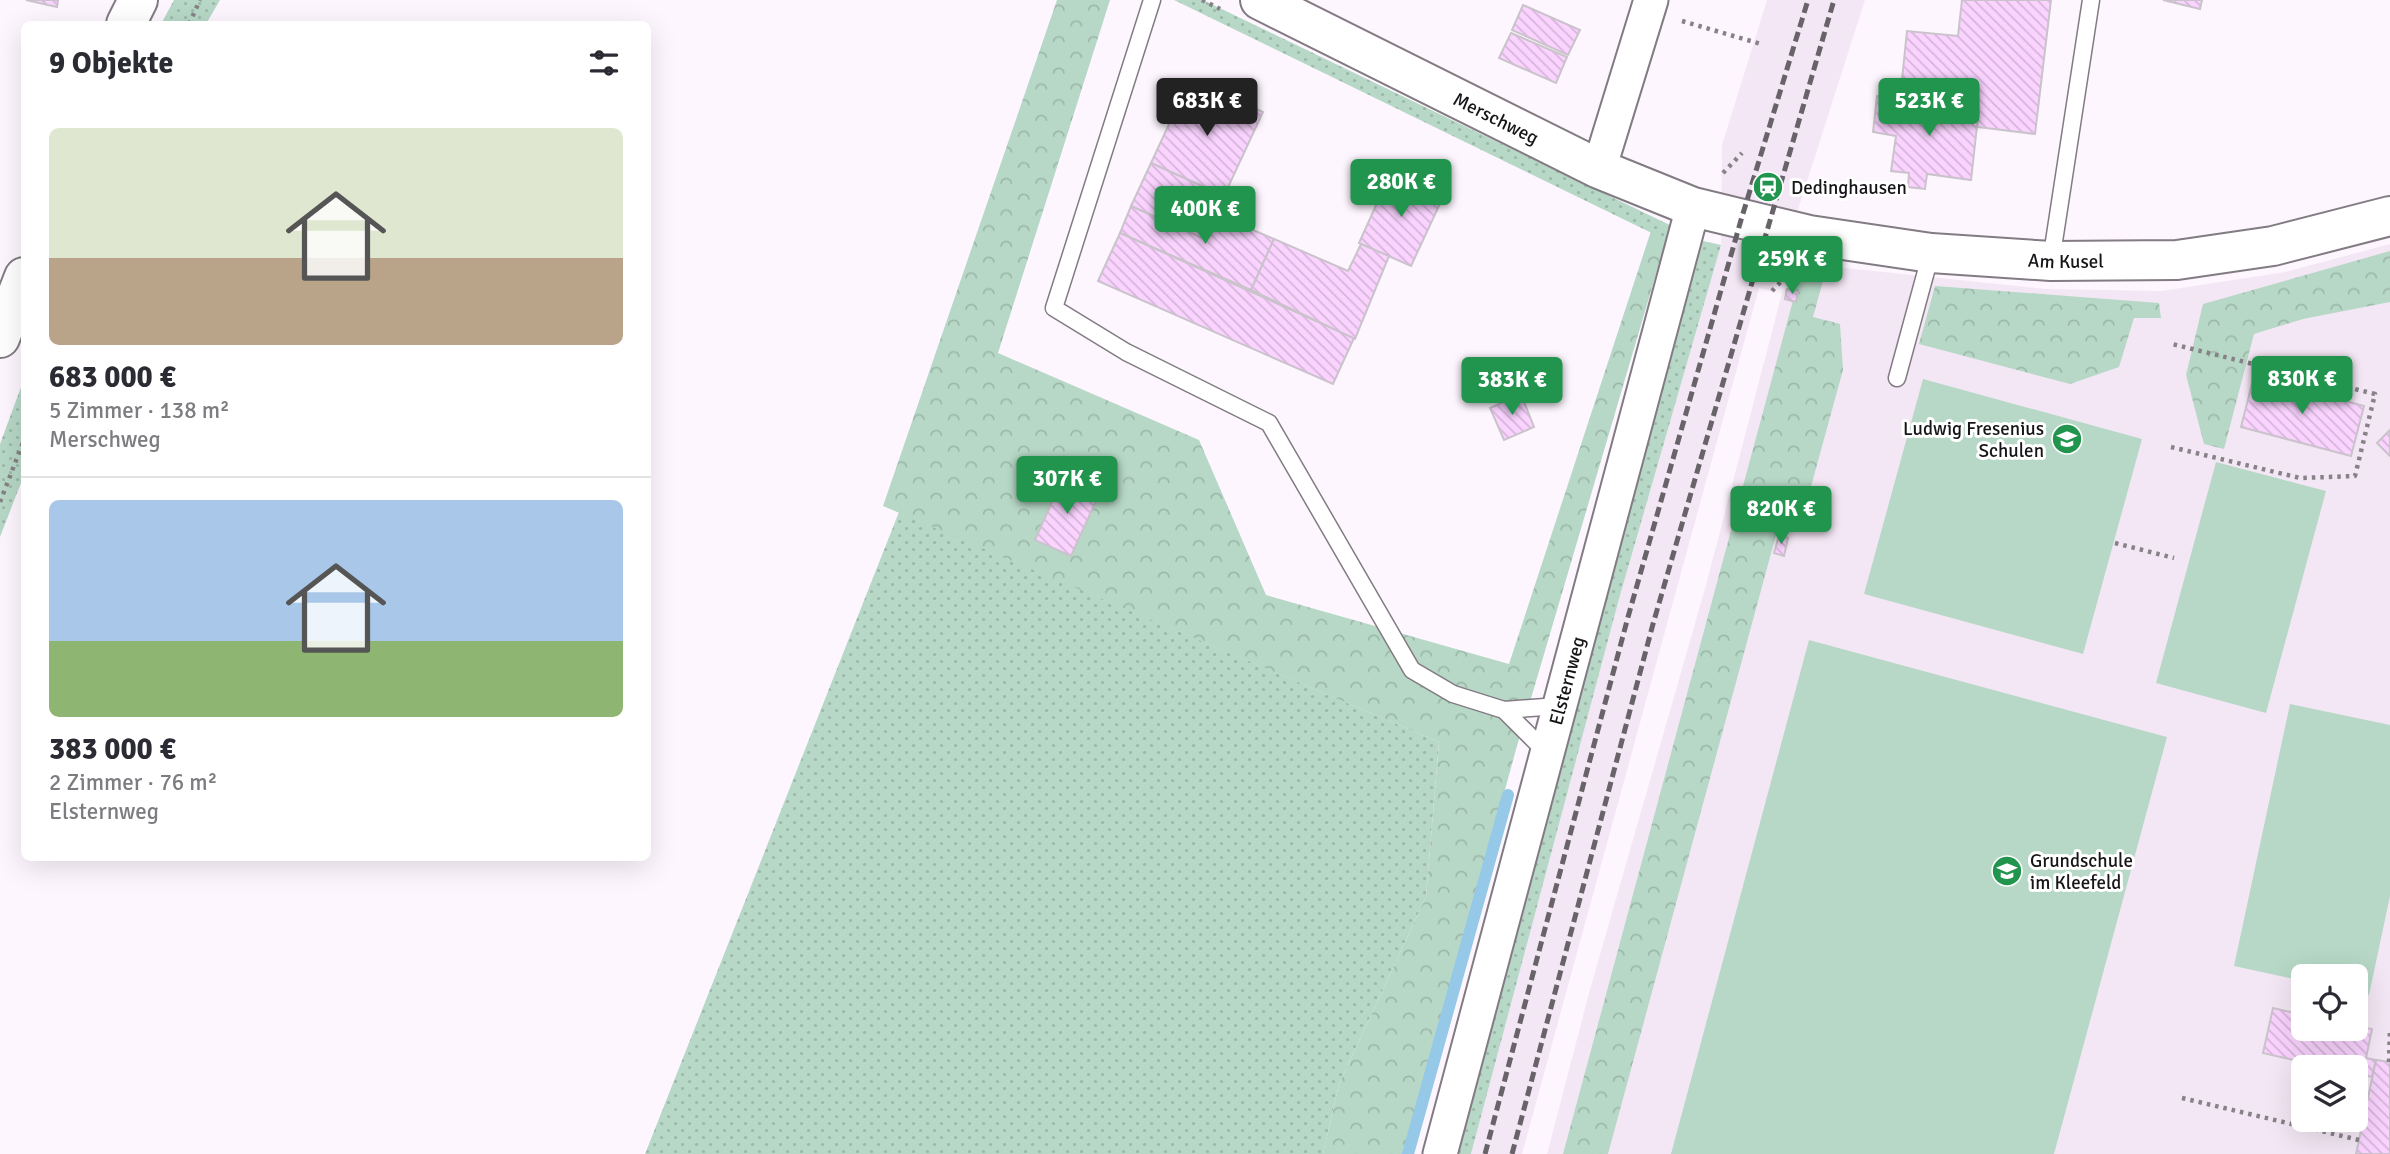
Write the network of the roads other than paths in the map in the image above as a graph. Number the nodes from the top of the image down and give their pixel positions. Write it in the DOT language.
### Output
graph roads {
  1 [pos="138,0"];
  2 [pos="1152,0"];
  3 [pos="1260,0"];
  4 [pos="2091,0"];
  5 [pos="1649,6"];
  6 [pos="128,21"];
  7 [pos="1599,169"];
  8 [pos="1693,207"];
  9 [pos="2390,216"];
  10 [pos="1741,220"];
  11 [pos="1931,253"];
  12 [pos="2051,261"];
  13 [pos="21,285"];
  14 [pos="0,338"];
  15 [pos="1897,378"];
  16 [pos="1558,706"];
  17 [pos="1504,710"];
  18 [pos="1546,752"];
  19 [pos="1440,1154"];
  1 -- 6 [label="street"];
  2 -- 17 [label="lane"];
  3 -- 7 [label="street, Merschweg"];
  4 -- 12 [label="lane"];
  5 -- 7 [label="street"];
  7 -- 8 [label="street, Merschweg"];
  8 -- 10 [label="street, Merschweg"];
  8 -- 16 [label="street, Elsternweg"];
  9 -- 12 [label="street, Am Kusel"];
  10 -- 11 [label="street, Am Kusel"];
  11 -- 12 [label="street, Am Kusel"];
  11 -- 15 [label="lane"];
  13 -- 14 [label="street"];
  16 -- 17 [label="lane"];
  16 -- 18 [label="street, Elsternweg"];
  17 -- 18 [label="lane"];
  18 -- 19 [label="street, Elsternweg"];
}
